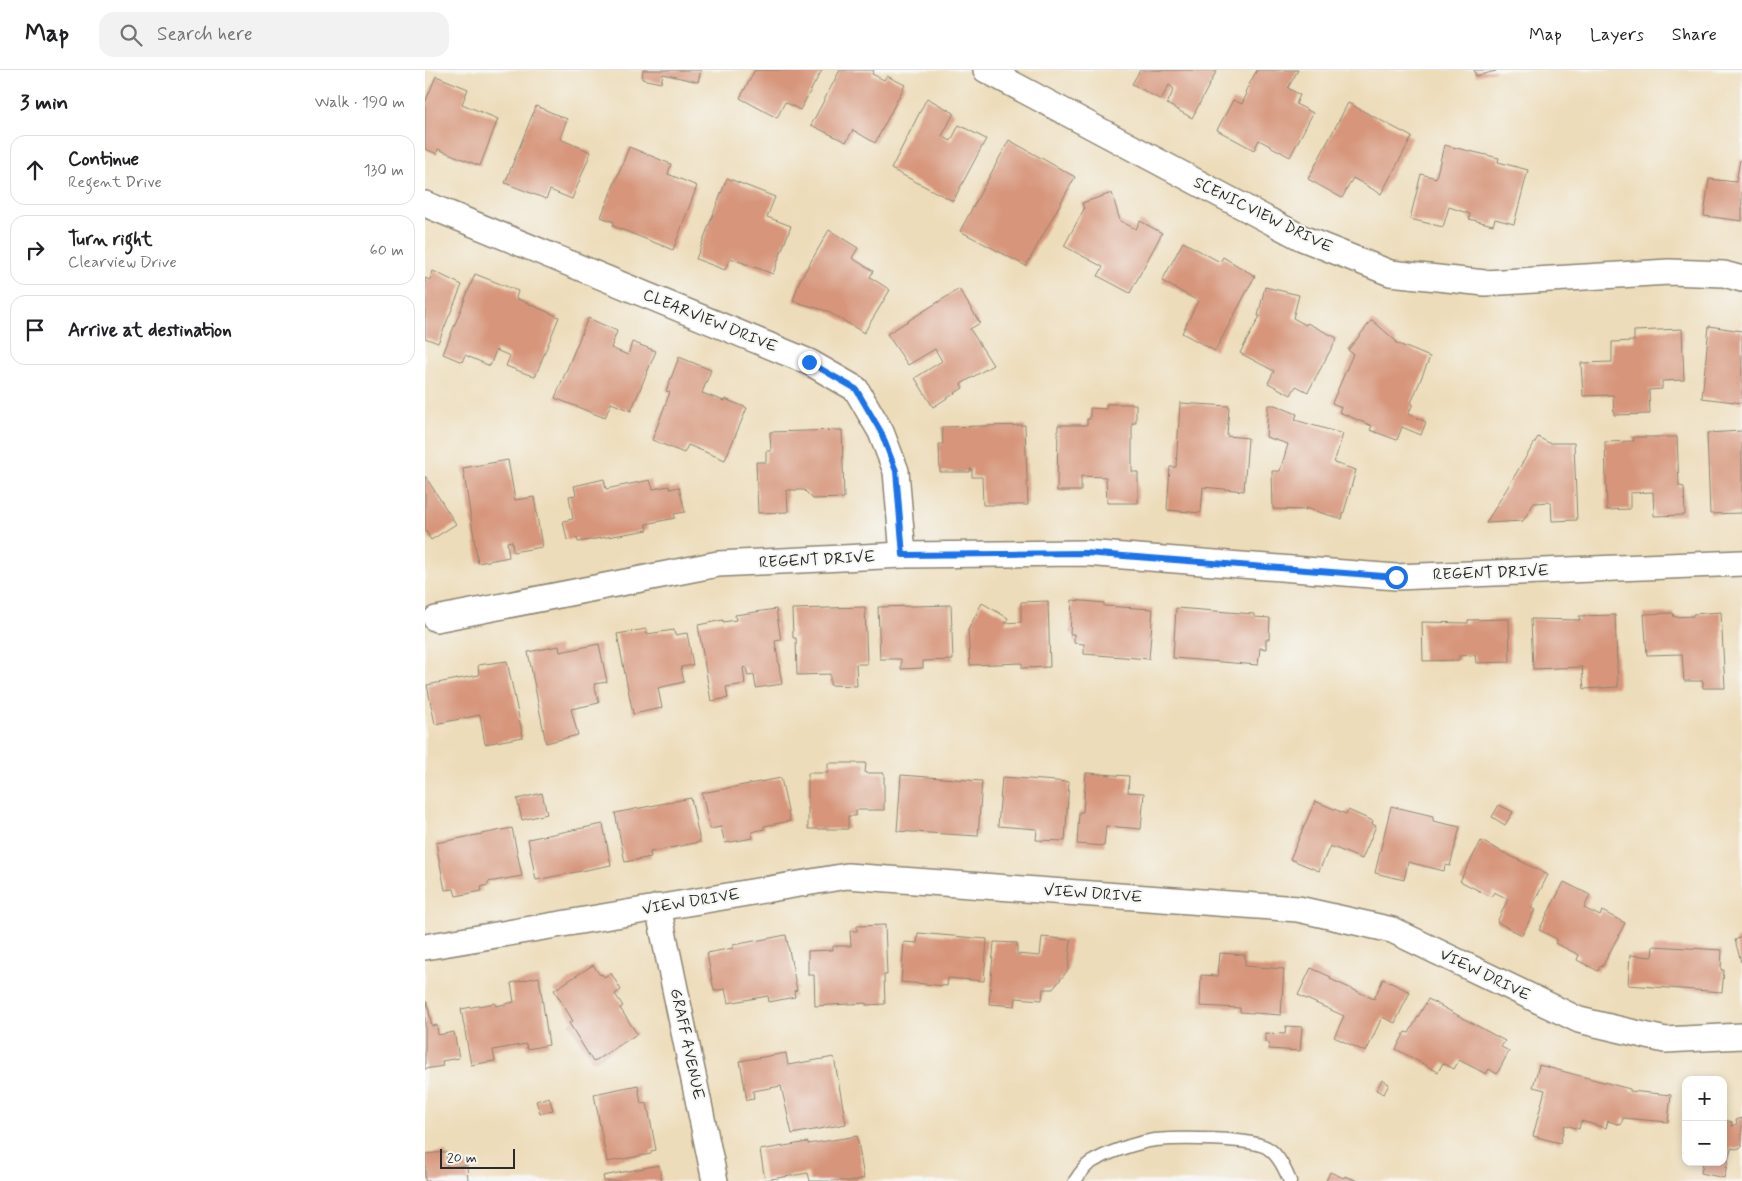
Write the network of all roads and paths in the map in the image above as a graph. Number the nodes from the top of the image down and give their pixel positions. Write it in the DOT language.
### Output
graph roads {
  1 [pos="985,70"];
  2 [pos="425,204"];
  3 [pos="1742,278"];
  4 [pos="903,555"];
  5 [pos="1742,563"];
  6 [pos="436,619"];
  7 [pos="658,907"];
  8 [pos="425,947"];
  9 [pos="1742,1036"];
  10 [pos="715,1181"];
  11 [pos="1075,1181"];
  12 [pos="1290,1181"];
  1 -- 3 [label="street, SCENICVIEW DRIVE"];
  2 -- 4 [label="street, CLEARVIEW DRIVE"];
  4 -- 5 [label="street, REGENT DRIVE"];
  4 -- 6 [label="street, REGENT DRIVE"];
  7 -- 8 [label="street, VIEW DRIVE"];
  7 -- 9 [label="street, VIEW DRIVE"];
  7 -- 10 [label="street, GRAFF AVENUE"];
  11 -- 12 [label="lane"];
}
